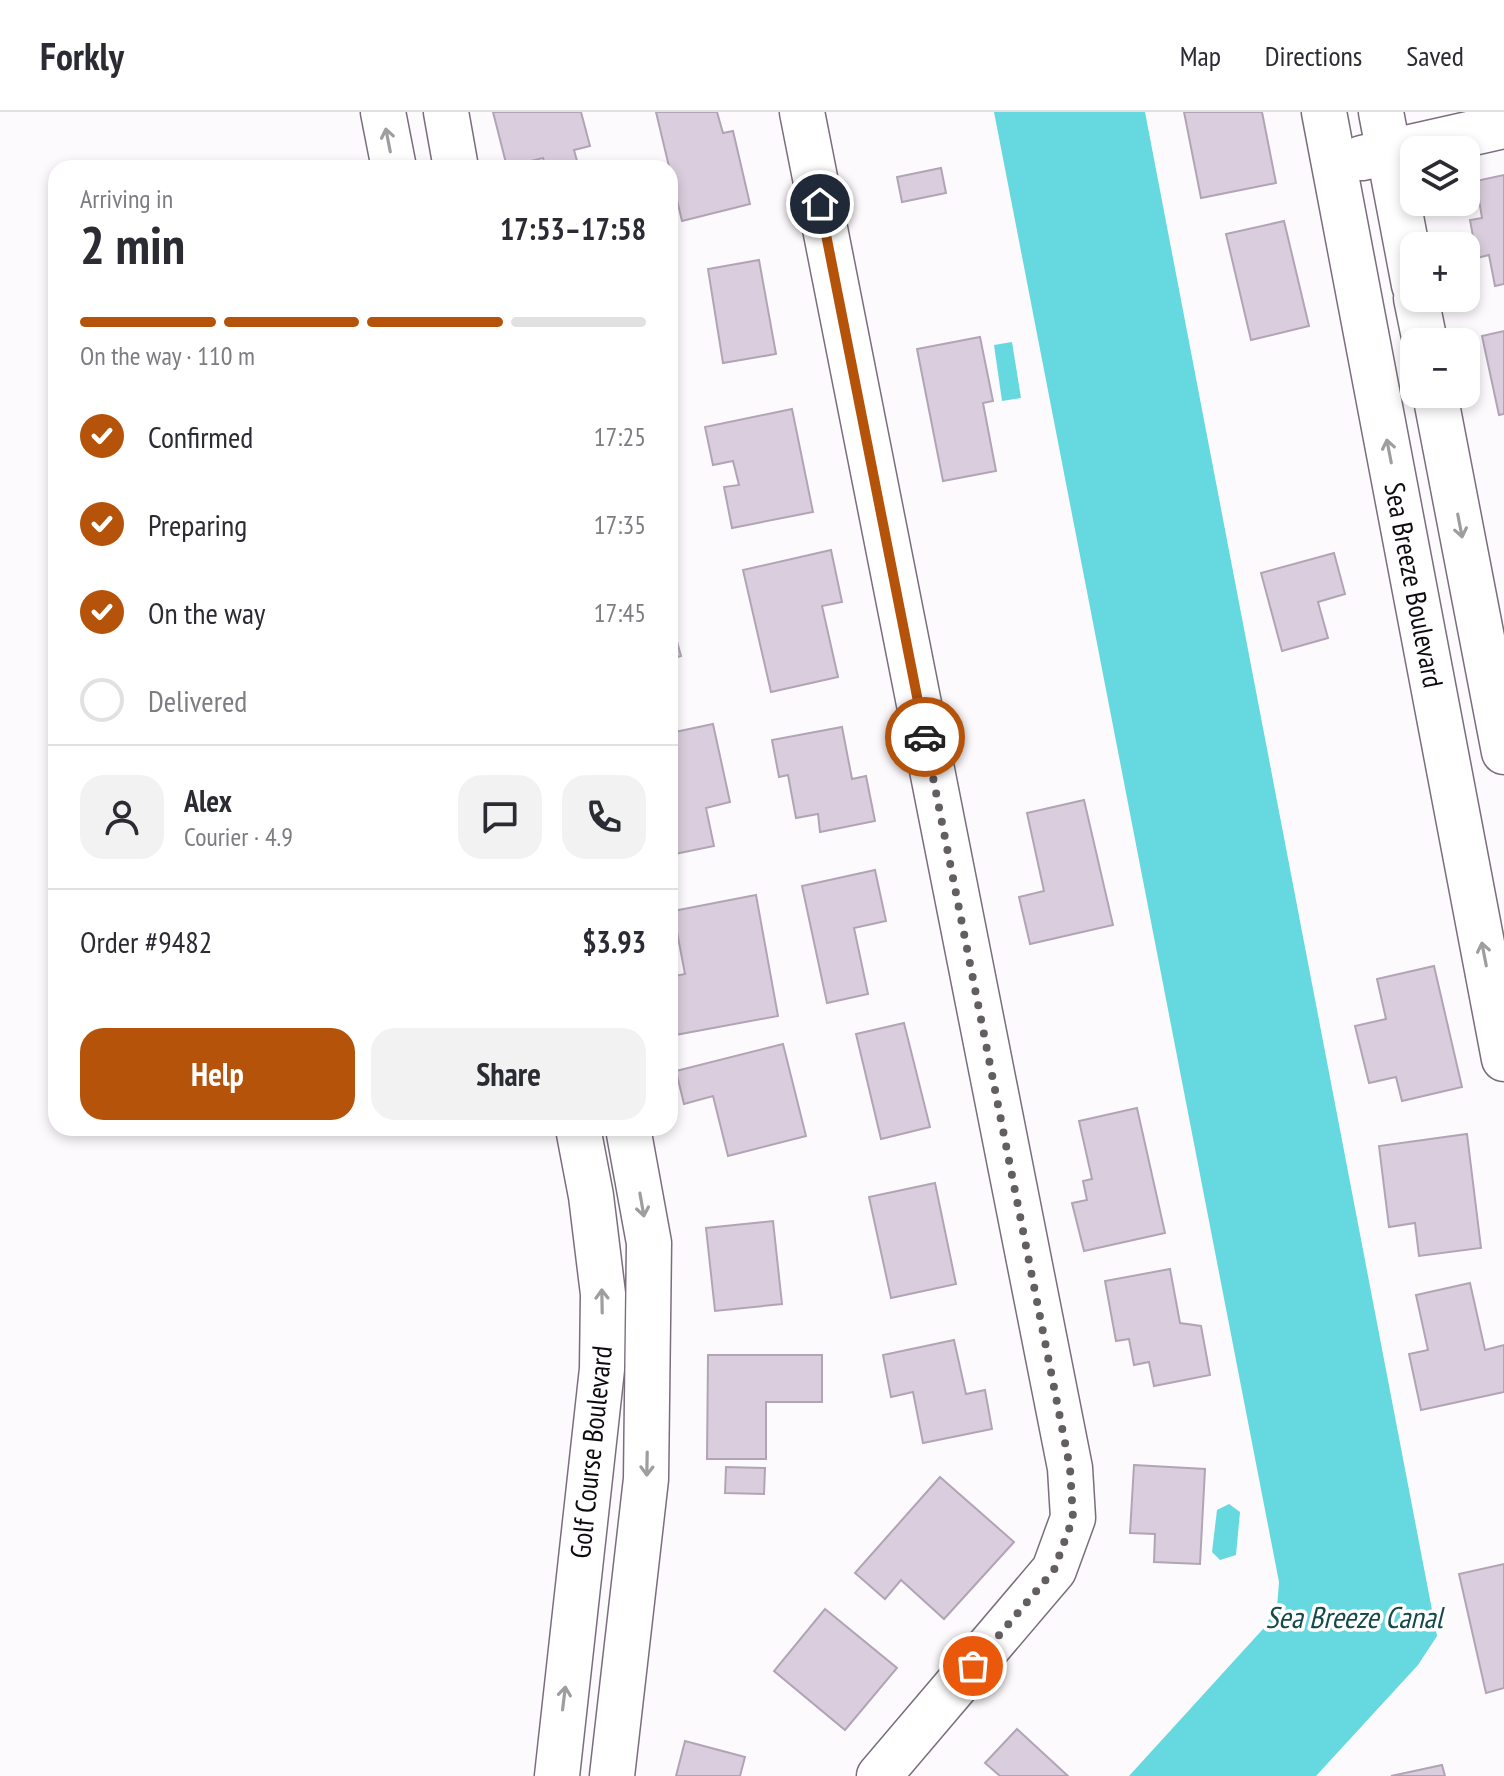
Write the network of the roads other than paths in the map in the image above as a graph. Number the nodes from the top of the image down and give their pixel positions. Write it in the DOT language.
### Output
graph roads {
  1 [pos="383,112"];
  2 [pos="446,112"];
  3 [pos="802,112"];
  4 [pos="1324,112"];
  5 [pos="1504,126"];
  6 [pos="1385,133"];
  7 [pos="392,160"];
  8 [pos="455,160"];
  9 [pos="1334,163"];
  10 [pos="1404,232"];
  11 [pos="1438,408"];
  12 [pos="1504,752"];
  13 [pos="1504,1059"];
  14 [pos="580,1136"];
  15 [pos="629,1136"];
  16 [pos="557,1776"];
  17 [pos="612,1776"];
  18 [pos="879,1776"];
  7 -- 1 [label="street, one-way"];
  2 -- 8 [label="street"];
  3 -- 18 [label="street"];
  4 -- 9 [label="street, Sea Breeze Boulevard"];
  5 -- 6 [label="street"];
  6 -- 9 [label="street"];
  6 -- 10 [label="street"];
  13 -- 9 [label="street, Sea Breeze Boulevard, one-way"];
  11 -- 12 [label="street, Sea Breeze Boulevard, one-way"];
  16 -- 14 [label="street, Golf Course Boulevard, one-way"];
  15 -- 17 [label="street, Golf Course Boulevard, one-way"];
}
